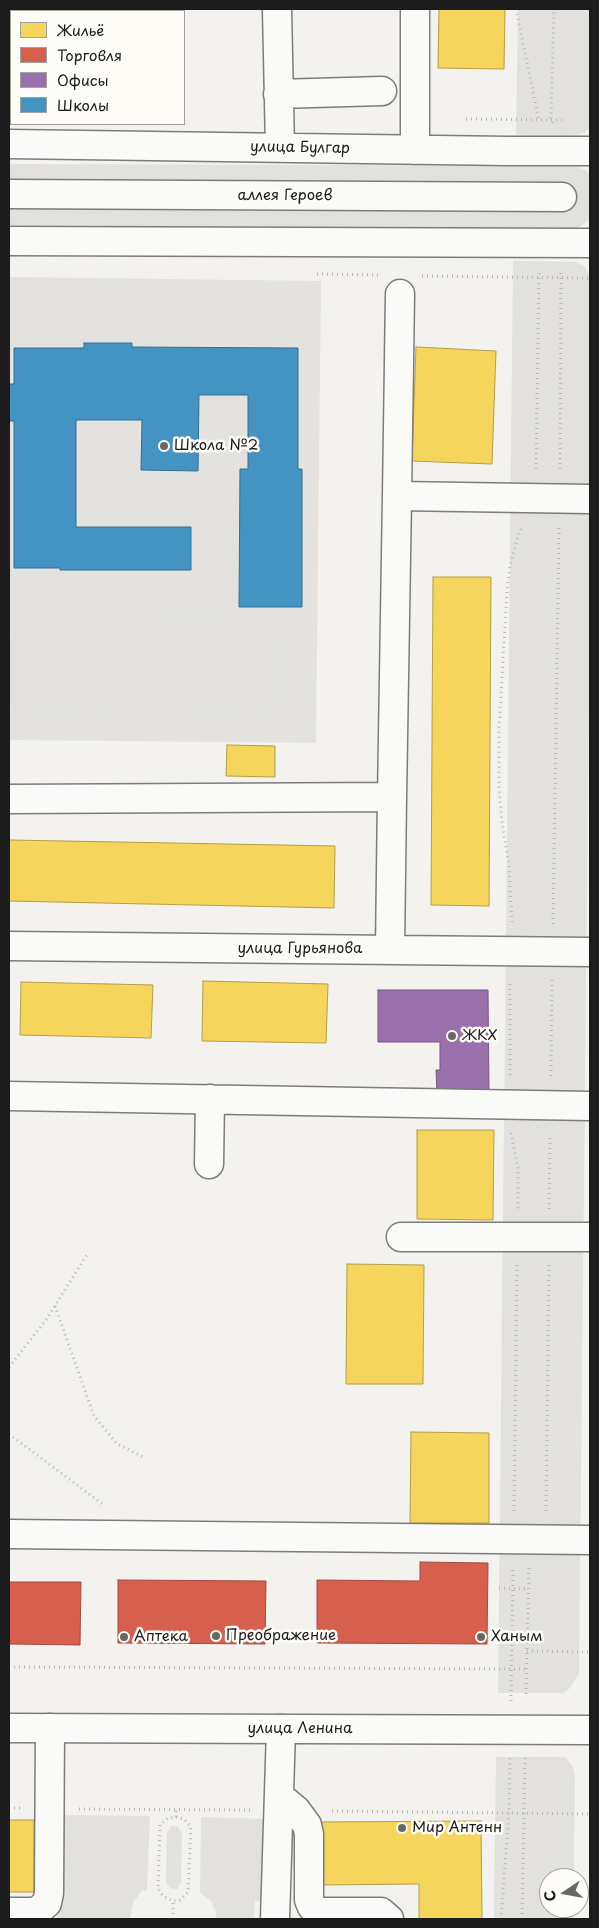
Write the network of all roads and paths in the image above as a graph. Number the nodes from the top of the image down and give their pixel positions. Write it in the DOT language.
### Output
graph roads {
  1 [pos="277,9"];
  2 [pos="415,9"];
  3 [pos="554,9"];
  4 [pos="382,91"];
  5 [pos="278,94"];
  6 [pos="9,144"];
  7 [pos="280,148"];
  8 [pos="415,150"];
  9 [pos="563,150"];
  10 [pos="590,151"];
  11 [pos="9,194"];
  12 [pos="562,197"];
  13 [pos="9,241"];
  14 [pos="561,243"];
  15 [pos="590,243"];
  16 [pos="400,294"];
  17 [pos="397,496"];
  18 [pos="559,499"];
  19 [pos="590,499"];
  20 [pos="392,797"];
  21 [pos="9,799"];
  22 [pos="9,946"];
  23 [pos="390,949"];
  24 [pos="552,951"];
  25 [pos="590,952"];
  26 [pos="9,1096"];
  27 [pos="210,1099"];
  28 [pos="550,1104"];
  29 [pos="590,1106"];
  30 [pos="209,1164"];
  31 [pos="401,1237"];
  32 [pos="549,1237"];
  33 [pos="590,1237"];
  34 [pos="88,1253"];
  35 [pos="55,1306"];
  36 [pos="9,1367"];
  37 [pos="9,1434"];
  38 [pos="145,1458"];
  39 [pos="109,1509"];
  40 [pos="9,1534"];
  41 [pos="529,1538"];
  42 [pos="590,1540"];
  43 [pos="499,1588"];
  44 [pos="528,1589"];
  45 [pos="527,1651"];
  46 [pos="590,1652"];
  47 [pos="9,1667"];
  48 [pos="527,1669"];
  49 [pos="526,1694"];
  50 [pos="9,1728"];
  51 [pos="50,1728"];
  52 [pos="281,1728"];
  53 [pos="590,1730"];
  54 [pos="525,1751"];
  55 [pos="279,1796"];
  56 [pos="176,1810"];
  57 [pos="176,1818"];
  58 [pos="174,1901"];
  59 [pos="9,1912"];
  60 [pos="173,1919"];
  61 [pos="275,1919"];
  62 [pos="389,1919"];
  63 [pos="522,1919"];
  1 -- 5 [label="street"];
  2 -- 8 [label="street"];
  3 -- 9 [label="path"];
  4 -- 5 [label="street"];
  5 -- 7 [label="street"];
  6 -- 7 [label="street, улица Булгар"];
  7 -- 8 [label="street, улица Булгар"];
  8 -- 9 [label="street, улица Булгар"];
  9 -- 10 [label="street, улица Булгар"];
  11 -- 12 [label="street, аллея Героев"];
  13 -- 14 [label="street"];
  14 -- 15 [label="street"];
  14 -- 18 [label="path"];
  16 -- 17 [label="street"];
  17 -- 18 [label="street"];
  17 -- 20 [label="street"];
  18 -- 19 [label="street"];
  18 -- 24 [label="path"];
  20 -- 21 [label="street"];
  20 -- 23 [label="street"];
  22 -- 23 [label="street, улица Гурьянова"];
  23 -- 24 [label="street, улица Гурьянова"];
  24 -- 25 [label="street, улица Гурьянова"];
  24 -- 28 [label="path"];
  26 -- 27 [label="street"];
  27 -- 28 [label="street"];
  27 -- 30 [label="street"];
  28 -- 29 [label="street"];
  28 -- 32 [label="path"];
  31 -- 32 [label="street"];
  32 -- 33 [label="street"];
  32 -- 41 [label="path"];
  34 -- 35 [label="path"];
  35 -- 36 [label="path"];
  35 -- 38 [label="path"];
  37 -- 39 [label="path"];
  40 -- 41 [label="street"];
  41 -- 42 [label="street"];
  41 -- 44 [label="path"];
  43 -- 44 [label="path"];
  44 -- 45 [label="path"];
  45 -- 46 [label="path"];
  45 -- 48 [label="path"];
  47 -- 48 [label="path"];
  48 -- 49 [label="path"];
  50 -- 51 [label="street, улица Ленина"];
  51 -- 52 [label="street, улица Ленина"];
  51 -- 59 [label="street"];
  52 -- 53 [label="street, улица Ленина"];
  52 -- 55 [label="street"];
  54 -- 63 [label="path"];
  55 -- 61 [label="street"];
  55 -- 62 [label="street"];
  56 -- 57 [label="path"];
  57 -- 58 [label="path"];
  57 -- 58 [label="path"];
  58 -- 60 [label="path"];
}
